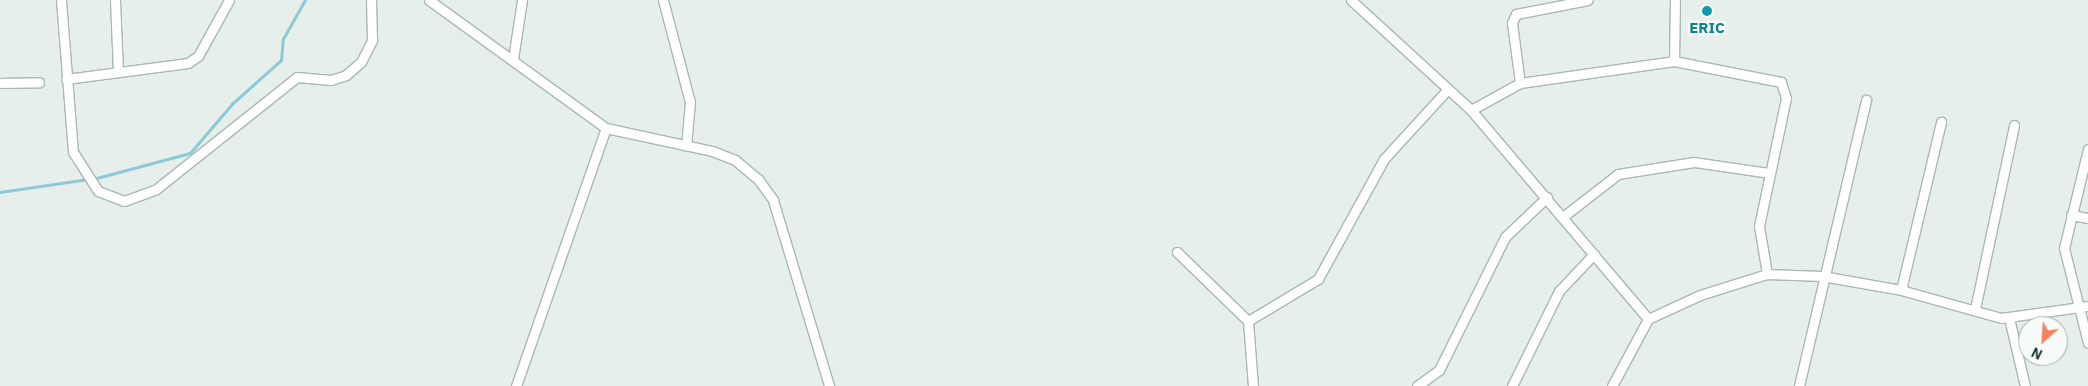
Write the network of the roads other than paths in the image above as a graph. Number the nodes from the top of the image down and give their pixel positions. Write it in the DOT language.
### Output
graph roads {
  1 [pos="61,0"];
  2 [pos="115,0"];
  3 [pos="229,0"];
  4 [pos="371,0"];
  5 [pos="429,0"];
  6 [pos="522,0"];
  7 [pos="663,0"];
  8 [pos="1351,0"];
  9 [pos="1588,0"];
  10 [pos="1675,0"];
  11 [pos="513,59"];
  12 [pos="1674,61"];
  13 [pos="118,72"];
  14 [pos="66,79"];
  15 [pos="39,82"];
  16 [pos="0,83"];
  17 [pos="1520,83"];
  18 [pos="1446,91"];
  19 [pos="1866,100"];
  20 [pos="1471,110"];
  21 [pos="1941,122"];
  22 [pos="2014,124"];
  23 [pos="606,128"];
  24 [pos="686,146"];
  25 [pos="2088,149"];
  26 [pos="1769,173"];
  27 [pos="1547,197"];
  28 [pos="2071,215"];
  29 [pos="1564,216"];
  30 [pos="2088,218"];
  31 [pos="1177,252"];
  32 [pos="1594,254"];
  33 [pos="1767,274"];
  34 [pos="1822,276"];
  35 [pos="1901,290"];
  36 [pos="2088,306"];
  37 [pos="1975,309"];
  38 [pos="2078,309"];
  39 [pos="2009,318"];
  40 [pos="1648,319"];
  41 [pos="1248,321"];
  42 [pos="2088,343"];
  43 [pos="516,386"];
  44 [pos="829,386"];
  45 [pos="1253,386"];
  46 [pos="1417,386"];
  47 [pos="1512,386"];
  48 [pos="1612,386"];
  49 [pos="1799,386"];
  50 [pos="2025,386"];
  1 -- 14 [label="street"];
  2 -- 13 [label="street"];
  3 -- 13 [label="street"];
  4 -- 14 [label="street"];
  5 -- 11 [label="street"];
  6 -- 11 [label="street"];
  7 -- 24 [label="street"];
  8 -- 18 [label="street"];
  9 -- 17 [label="street"];
  10 -- 12 [label="street"];
  11 -- 23 [label="street"];
  12 -- 17 [label="street"];
  12 -- 26 [label="street"];
  13 -- 14 [label="street"];
  15 -- 16 [label="street"];
  17 -- 20 [label="street"];
  18 -- 20 [label="street"];
  18 -- 41 [label="street"];
  19 -- 34 [label="street"];
  20 -- 27 [label="street"];
  21 -- 35 [label="street"];
  22 -- 37 [label="street"];
  23 -- 24 [label="street"];
  23 -- 43 [label="street"];
  24 -- 44 [label="street"];
  25 -- 28 [label="street"];
  26 -- 29 [label="street"];
  26 -- 33 [label="street"];
  27 -- 29 [label="street"];
  27 -- 46 [label="street"];
  28 -- 30 [label="street"];
  28 -- 38 [label="street"];
  29 -- 32 [label="street"];
  31 -- 41 [label="street"];
  32 -- 40 [label="street"];
  32 -- 47 [label="street"];
  33 -- 34 [label="street"];
  33 -- 40 [label="street"];
  34 -- 35 [label="street"];
  34 -- 49 [label="street"];
  35 -- 37 [label="street"];
  36 -- 38 [label="street"];
  37 -- 39 [label="street"];
  38 -- 39 [label="street"];
  38 -- 42 [label="street"];
  39 -- 50 [label="street"];
  40 -- 48 [label="street"];
  41 -- 45 [label="street"];
}
